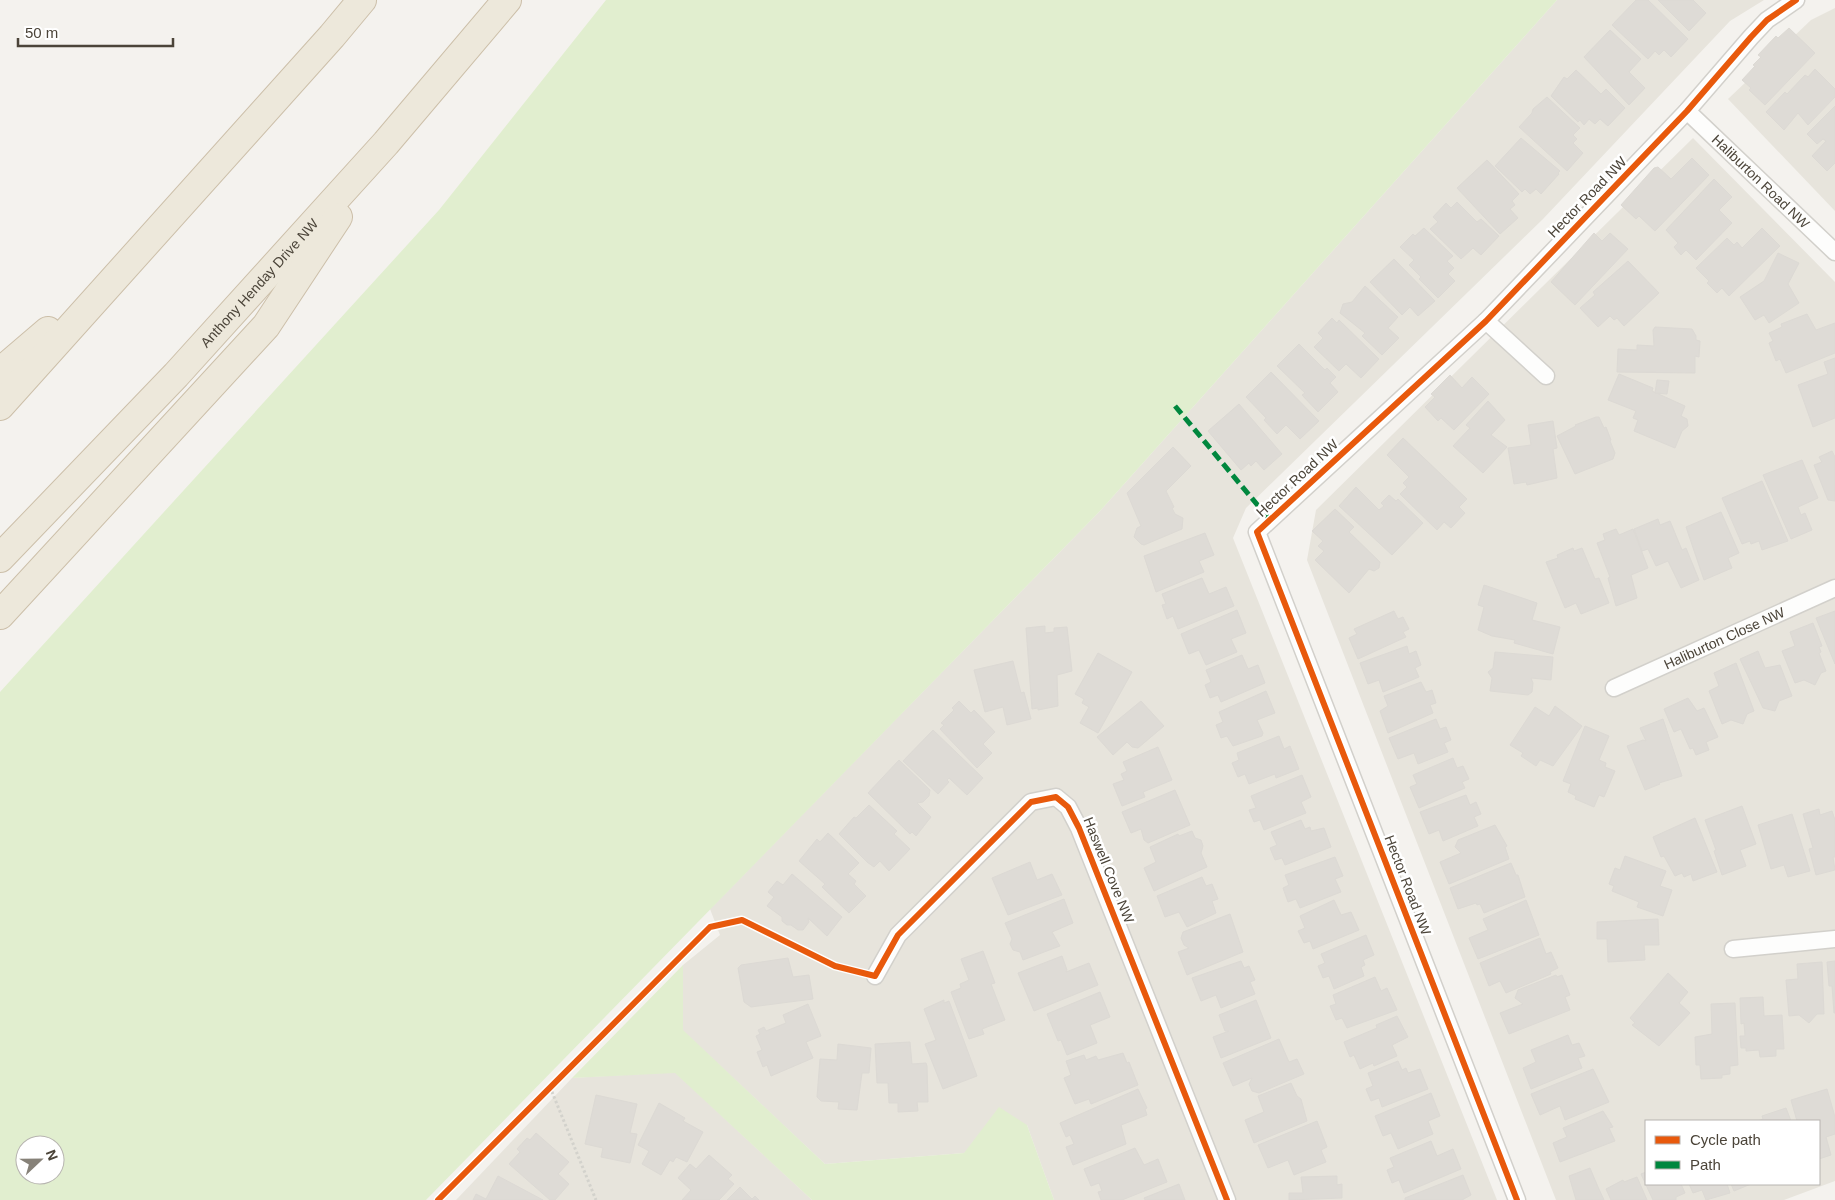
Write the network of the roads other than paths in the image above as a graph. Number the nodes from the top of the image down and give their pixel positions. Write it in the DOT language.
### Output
graph roads {
  1 [pos="362,0"];
  2 [pos="506,0"];
  3 [pos="1796,0"];
  4 [pos="1687,112"];
  5 [pos="386,143"];
  6 [pos="1835,252"];
  7 [pos="133,258"];
  8 [pos="1486,321"];
  9 [pos="0,372"];
  10 [pos="1546,376"];
  11 [pos="0,406"];
  12 [pos="0,558"];
  13 [pos="1835,588"];
  14 [pos="0,615"];
  15 [pos="1614,688"];
  16 [pos="1835,939"];
  17 [pos="1733,949"];
  18 [pos="875,976"];
  19 [pos="1227,1200"];
  20 [pos="1517,1200"];
  1 -- 7 [label="highway"];
  2 -- 5 [label="highway, Anthony Henday Drive NW"];
  3 -- 4 [label="street, Hector Road NW"];
  4 -- 6 [label="street, Haliburton Road NW"];
  4 -- 8 [label="street, Hector Road NW"];
  5 -- 12 [label="highway, Anthony Henday Drive NW"];
  5 -- 14 [label="highway"];
  7 -- 9 [label="highway"];
  7 -- 11 [label="highway"];
  8 -- 10 [label="street"];
  8 -- 20 [label="street, Hector Road NW"];
  13 -- 15 [label="street, Haliburton Close NW"];
  16 -- 17 [label="street"];
  18 -- 19 [label="street, Haswell Cove NW"];
}
